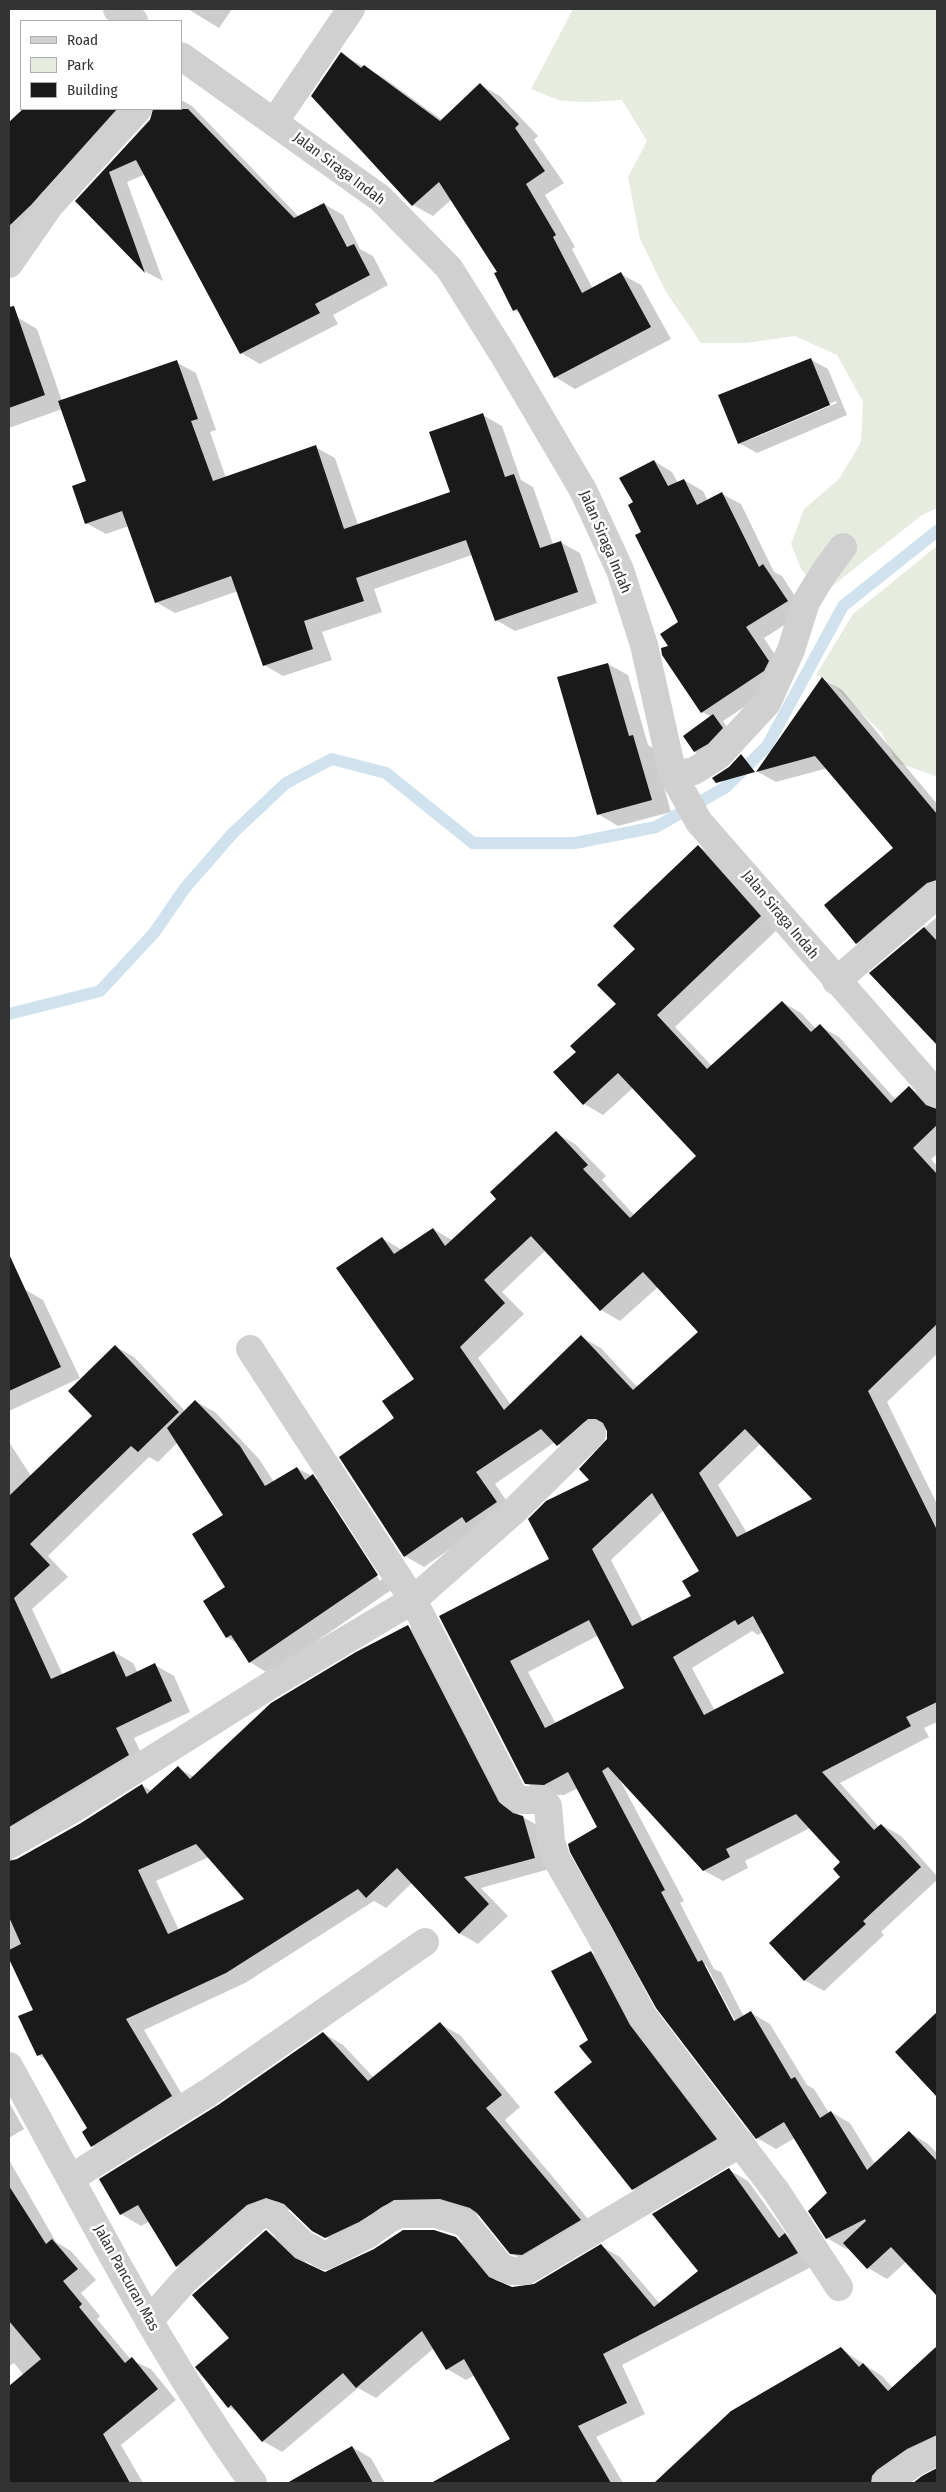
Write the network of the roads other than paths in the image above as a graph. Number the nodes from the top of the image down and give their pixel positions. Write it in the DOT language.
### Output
graph roads {
  1 [pos="117,9"];
  2 [pos="351,9"];
  3 [pos="133,20"];
  4 [pos="182,58"];
  5 [pos="137,110"];
  6 [pos="275,121"];
  7 [pos="9,264"];
  8 [pos="843,547"];
  9 [pos="674,780"];
  10 [pos="937,895"];
  11 [pos="836,981"];
  12 [pos="937,1094"];
  13 [pos="250,1350"];
  14 [pos="592,1434"];
  15 [pos="413,1600"];
  16 [pos="9,1845"];
  17 [pos="425,1942"];
  18 [pos="9,2066"];
  19 [pos="741,2143"];
  20 [pos="71,2178"];
  21 [pos="839,2286"];
  22 [pos="149,2321"];
  23 [pos="937,2451"];
  24 [pos="253,2483"];
  25 [pos="886,2483"];
  1 -- 3 [label="street"];
  2 -- 6 [label="street"];
  4 -- 6 [label="street, Jalan Siraga Indah"];
  5 -- 7 [label="street"];
  6 -- 9 [label="street, Jalan Siraga Indah"];
  8 -- 9 [label="street"];
  9 -- 11 [label="street, Jalan Siraga Indah"];
  10 -- 11 [label="street"];
  11 -- 12 [label="street, Jalan Siraga Indah"];
  13 -- 15 [label="street"];
  14 -- 15 [label="street"];
  15 -- 16 [label="street"];
  15 -- 19 [label="street"];
  17 -- 20 [label="street"];
  18 -- 20 [label="street, Jalan Pancuran Mas"];
  19 -- 21 [label="street"];
  19 -- 22 [label="street"];
  20 -- 22 [label="street, Jalan Pancuran Mas"];
  22 -- 24 [label="street, Jalan Pancuran Mas"];
  23 -- 25 [label="street"];
}
